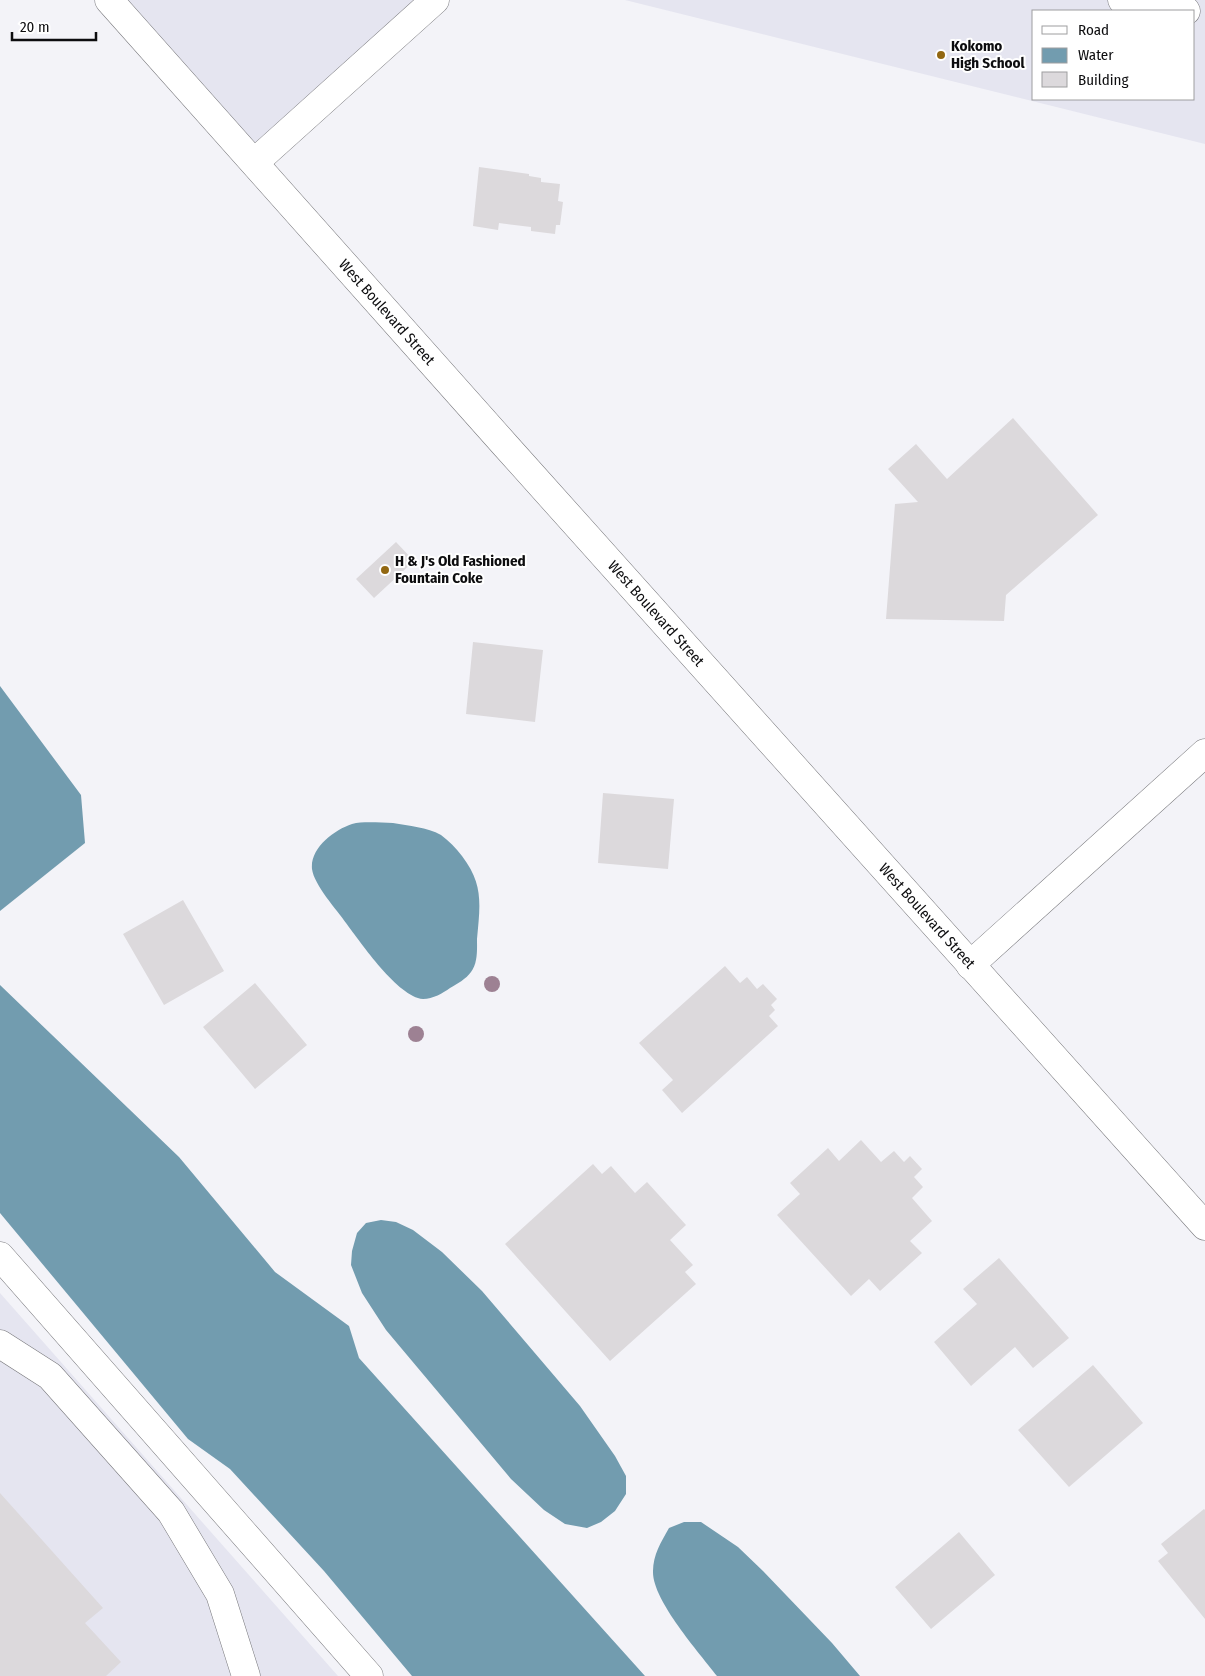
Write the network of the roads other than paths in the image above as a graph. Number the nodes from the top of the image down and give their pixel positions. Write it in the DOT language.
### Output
graph roads {
  1 [pos="109,0"];
  2 [pos="435,0"];
  3 [pos="1122,0"];
  4 [pos="1180,10"];
  5 [pos="255,162"];
  6 [pos="1205,753"];
  7 [pos="970,965"];
  8 [pos="1205,1226"];
  9 [pos="0,1256"];
  10 [pos="0,1344"];
  11 [pos="246,1676"];
  12 [pos="369,1676"];
  1 -- 5 [label="street, West Boulevard Street"];
  2 -- 5 [label="street"];
  3 -- 4 [label="street"];
  5 -- 7 [label="street, West Boulevard Street"];
  6 -- 7 [label="street"];
  7 -- 8 [label="street, West Boulevard Street"];
  9 -- 12 [label="street"];
  10 -- 11 [label="street"];
}
